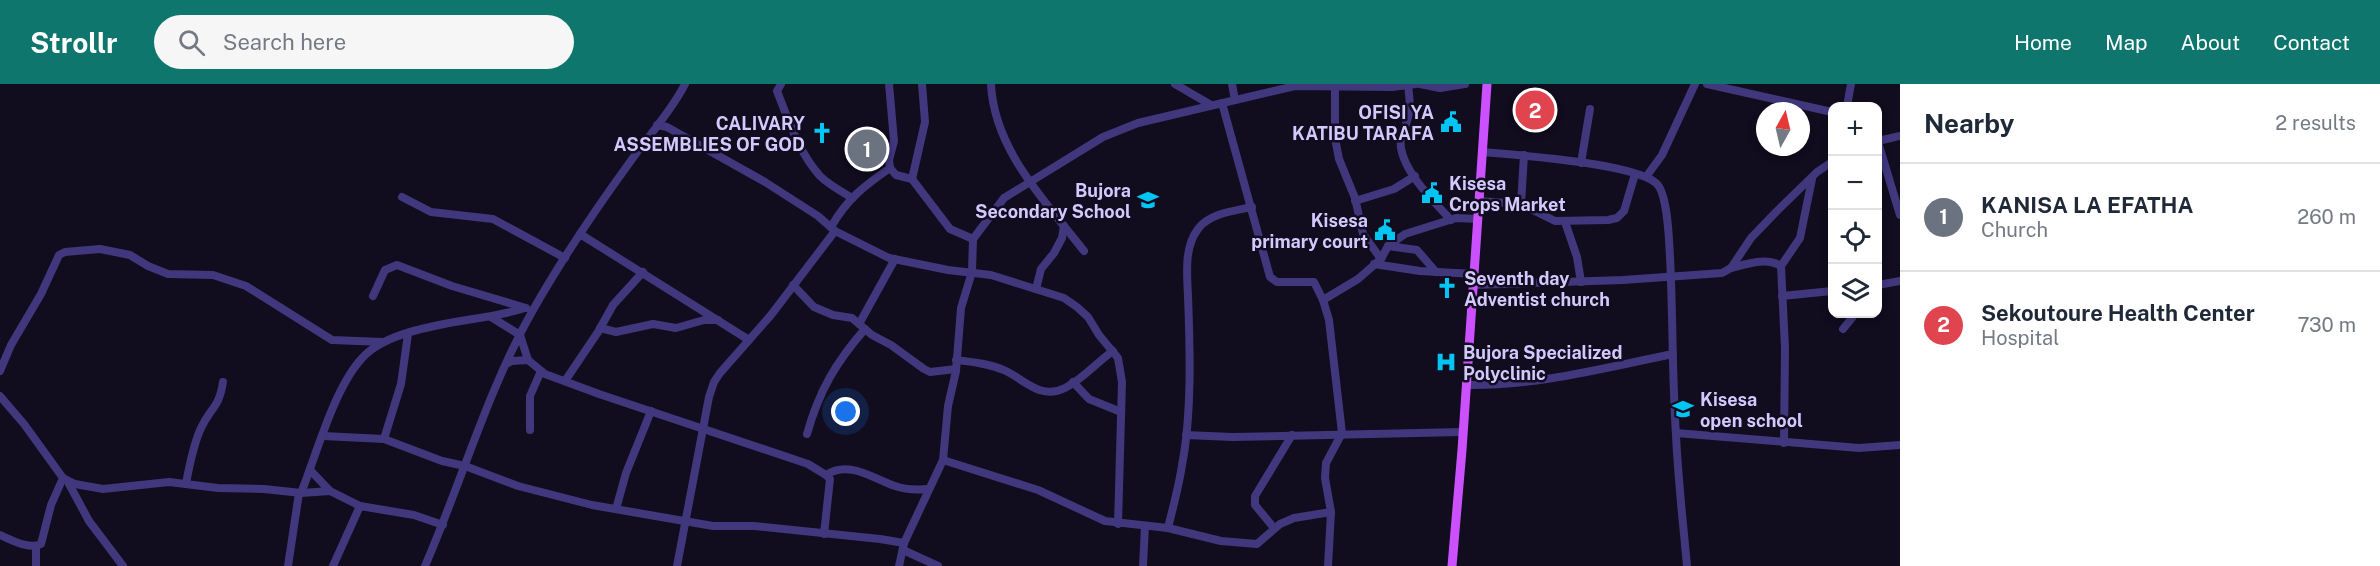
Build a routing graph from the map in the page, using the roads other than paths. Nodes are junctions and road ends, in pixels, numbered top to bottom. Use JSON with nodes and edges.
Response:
{"nodes":[{"id":1,"x":685,"y":84,"type":"edge"},
{"id":2,"x":781,"y":84,"type":"edge"},
{"id":3,"x":889,"y":84,"type":"edge"},
{"id":4,"x":922,"y":84,"type":"edge"},
{"id":5,"x":991,"y":84,"type":"edge"},
{"id":6,"x":1175,"y":84,"type":"edge"},
{"id":7,"x":1232,"y":84,"type":"edge"},
{"id":8,"x":1465,"y":84,"type":"edge"},
{"id":9,"x":1487,"y":84,"type":"edge"},
{"id":10,"x":1695,"y":84,"type":"edge"},
{"id":11,"x":1707,"y":84,"type":"edge"},
{"id":12,"x":1851,"y":84,"type":"edge"},
{"id":13,"x":1335,"y":85,"type":"edge"},
{"id":14,"x":1415,"y":85,"type":"edge"},
{"id":15,"x":1182,"y":87,"type":"edge"},
{"id":16,"x":1235,"y":100,"type":"junction"},
{"id":17,"x":1848,"y":102,"type":"edge"},
{"id":18,"x":1222,"y":103,"type":"junction"},
{"id":19,"x":1211,"y":105,"type":"junction"},
{"id":20,"x":1590,"y":109,"type":"dead end"},
{"id":21,"x":1828,"y":111,"type":"edge"},
{"id":22,"x":657,"y":125,"type":"junction"},
{"id":23,"x":1900,"y":136,"type":"edge"},
{"id":24,"x":1882,"y":143,"type":"edge"},
{"id":25,"x":1482,"y":152,"type":"junction"},
{"id":26,"x":1524,"y":155,"type":"junction"},
{"id":27,"x":1881,"y":156,"type":"edge"},
{"id":28,"x":1581,"y":163,"type":"junction"},
{"id":29,"x":1828,"y":165,"type":"edge"},
{"id":30,"x":890,"y":168,"type":"junction"},
{"id":31,"x":1635,"y":174,"type":"junction"},
{"id":32,"x":1415,"y":176,"type":"junction"},
{"id":33,"x":1646,"y":177,"type":"junction"},
{"id":34,"x":912,"y":179,"type":"junction"},
{"id":35,"x":1812,"y":179,"type":"junction"},
{"id":36,"x":1030,"y":183,"type":"junction"},
{"id":37,"x":402,"y":197,"type":"dead end"},
{"id":38,"x":852,"y":198,"type":"junction"},
{"id":39,"x":1355,"y":201,"type":"junction"},
{"id":40,"x":1479,"y":201,"type":"junction"},
{"id":41,"x":1521,"y":204,"type":"junction"},
{"id":42,"x":1252,"y":207,"type":"junction"},
{"id":43,"x":1900,"y":215,"type":"edge"},
{"id":44,"x":1478,"y":219,"type":"junction"},
{"id":45,"x":1451,"y":220,"type":"junction"},
{"id":46,"x":1565,"y":222,"type":"junction"},
{"id":47,"x":1064,"y":226,"type":"junction"},
{"id":48,"x":833,"y":229,"type":"junction"},
{"id":49,"x":580,"y":234,"type":"junction"},
{"id":50,"x":973,"y":239,"type":"junction"},
{"id":51,"x":1388,"y":246,"type":"junction"},
{"id":52,"x":1084,"y":251,"type":"dead end"},
{"id":53,"x":565,"y":258,"type":"junction"},
{"id":54,"x":895,"y":259,"type":"junction"},
{"id":55,"x":1377,"y":262,"type":"junction"},
{"id":56,"x":1780,"y":266,"type":"junction"},
{"id":57,"x":1731,"y":268,"type":"junction"},
{"id":58,"x":643,"y":272,"type":"junction"},
{"id":59,"x":972,"y":272,"type":"junction"},
{"id":60,"x":1436,"y":272,"type":"junction"},
{"id":61,"x":1474,"y":274,"type":"junction"},
{"id":62,"x":1671,"y":277,"type":"junction"},
{"id":63,"x":1900,"y":281,"type":"edge"},
{"id":64,"x":1581,"y":282,"type":"junction"},
{"id":65,"x":1882,"y":284,"type":"edge"},
{"id":66,"x":793,"y":285,"type":"junction"},
{"id":67,"x":1473,"y":285,"type":"junction"},
{"id":68,"x":1036,"y":289,"type":"junction"},
{"id":69,"x":1828,"y":291,"type":"edge"},
{"id":70,"x":373,"y":296,"type":"dead end"},
{"id":71,"x":1782,"y":296,"type":"junction"},
{"id":72,"x":1323,"y":300,"type":"junction"},
{"id":73,"x":529,"y":309,"type":"junction"},
{"id":74,"x":491,"y":317,"type":"junction"},
{"id":75,"x":1852,"y":318,"type":"edge"},
{"id":76,"x":718,"y":320,"type":"junction"},
{"id":77,"x":862,"y":326,"type":"junction"},
{"id":78,"x":600,"y":328,"type":"junction"},
{"id":79,"x":1843,"y":329,"type":"dead end"},
{"id":80,"x":408,"y":334,"type":"junction"},
{"id":81,"x":520,"y":335,"type":"junction"},
{"id":82,"x":749,"y":340,"type":"junction"},
{"id":83,"x":383,"y":342,"type":"junction"},
{"id":84,"x":1113,"y":351,"type":"junction"},
{"id":85,"x":1673,"y":354,"type":"junction"},
{"id":86,"x":528,"y":360,"type":"junction"},
{"id":87,"x":956,"y":360,"type":"junction"},
{"id":88,"x":506,"y":364,"type":"junction"},
{"id":89,"x":956,"y":369,"type":"junction"},
{"id":90,"x":0,"y":371,"type":"edge"},
{"id":91,"x":541,"y":371,"type":"junction"},
{"id":92,"x":565,"y":381,"type":"junction"},
{"id":93,"x":222,"y":382,"type":"dead end"},
{"id":94,"x":1074,"y":382,"type":"junction"},
{"id":95,"x":1466,"y":386,"type":"junction"},
{"id":96,"x":1,"y":400,"type":"edge"},
{"id":97,"x":651,"y":411,"type":"junction"},
{"id":98,"x":1120,"y":411,"type":"junction"},
{"id":99,"x":704,"y":429,"type":"junction"},
{"id":100,"x":530,"y":430,"type":"dead end"},
{"id":101,"x":1462,"y":432,"type":"junction"},
{"id":102,"x":1342,"y":433,"type":"junction"},
{"id":103,"x":1676,"y":433,"type":"junction"},
{"id":104,"x":807,"y":434,"type":"dead end"},
{"id":105,"x":1186,"y":435,"type":"junction"},
{"id":106,"x":1292,"y":435,"type":"junction"},
{"id":107,"x":322,"y":436,"type":"junction"},
{"id":108,"x":384,"y":439,"type":"junction"},
{"id":109,"x":1785,"y":443,"type":"junction"},
{"id":110,"x":1900,"y":445,"type":"edge"},
{"id":111,"x":943,"y":460,"type":"junction"},
{"id":112,"x":465,"y":466,"type":"junction"},
{"id":113,"x":310,"y":470,"type":"junction"},
{"id":114,"x":826,"y":475,"type":"junction"},
{"id":115,"x":66,"y":480,"type":"junction"},
{"id":116,"x":186,"y":483,"type":"junction"},
{"id":117,"x":928,"y":489,"type":"junction"},
{"id":118,"x":330,"y":491,"type":"junction"},
{"id":119,"x":300,"y":493,"type":"junction"},
{"id":120,"x":360,"y":506,"type":"junction"},
{"id":121,"x":616,"y":509,"type":"junction"},
{"id":122,"x":1331,"y":512,"type":"junction"},
{"id":123,"x":684,"y":521,"type":"junction"},
{"id":124,"x":1118,"y":524,"type":"junction"},
{"id":125,"x":443,"y":525,"type":"junction"},
{"id":126,"x":1145,"y":526,"type":"junction"},
{"id":127,"x":1168,"y":528,"type":"junction"},
{"id":128,"x":1274,"y":528,"type":"junction"},
{"id":129,"x":824,"y":534,"type":"junction"},
{"id":130,"x":0,"y":535,"type":"edge"},
{"id":131,"x":36,"y":546,"type":"junction"},
{"id":132,"x":903,"y":546,"type":"junction"},
{"id":133,"x":36,"y":566,"type":"edge"},
{"id":134,"x":123,"y":566,"type":"edge"},
{"id":135,"x":288,"y":566,"type":"edge"},
{"id":136,"x":333,"y":566,"type":"edge"},
{"id":137,"x":425,"y":566,"type":"edge"},
{"id":138,"x":677,"y":566,"type":"edge"},
{"id":139,"x":899,"y":566,"type":"edge"},
{"id":140,"x":938,"y":566,"type":"edge"},
{"id":141,"x":1143,"y":566,"type":"edge"},
{"id":142,"x":1328,"y":566,"type":"edge"},
{"id":143,"x":1452,"y":566,"type":"edge"},
{"id":144,"x":1688,"y":566,"type":"edge"}],
"edges":[{"from":1,"to":22,"type":"street"},
{"from":2,"to":38,"type":"street"},
{"from":3,"to":30,"type":"street"},
{"from":4,"to":34,"type":"street"},
{"from":5,"to":36,"type":"street"},
{"from":6,"to":15,"type":"street"},
{"from":7,"to":16,"type":"street"},
{"from":8,"to":14,"type":"street"},
{"from":9,"to":25,"type":"main road"},
{"from":10,"to":33,"type":"street"},
{"from":11,"to":21,"type":"street"},
{"from":12,"to":17,"type":"street"},
{"from":13,"to":14,"type":"street"},
{"from":13,"to":16,"type":"street"},
{"from":13,"to":39,"type":"street"},
{"from":14,"to":32,"type":"street"},
{"from":15,"to":19,"type":"street"},
{"from":16,"to":18,"type":"street"},
{"from":18,"to":19,"type":"street"},
{"from":18,"to":42,"type":"street"},
{"from":19,"to":36,"type":"street"},
{"from":20,"to":28,"type":"street"},
{"from":22,"to":48,"type":"street"},
{"from":22,"to":49,"type":"street"},
{"from":23,"to":24,"type":"street"},
{"from":25,"to":26,"type":"street"},
{"from":25,"to":40,"type":"main road"},
{"from":26,"to":28,"type":"street"},
{"from":26,"to":41,"type":"street"},
{"from":27,"to":43,"type":"street"},
{"from":28,"to":31,"type":"street"},
{"from":29,"to":35,"type":"street"},
{"from":30,"to":34,"type":"street"},
{"from":30,"to":38,"type":"street"},
{"from":31,"to":33,"type":"street"},
{"from":31,"to":46,"type":"street"},
{"from":32,"to":39,"type":"street"},
{"from":32,"to":45,"type":"street"},
{"from":33,"to":62,"type":"street"},
{"from":34,"to":50,"type":"street"},
{"from":35,"to":56,"type":"street"},
{"from":35,"to":57,"type":"street"},
{"from":36,"to":47,"type":"street"},
{"from":36,"to":50,"type":"street"},
{"from":37,"to":53,"type":"street"},
{"from":38,"to":48,"type":"street"},
{"from":39,"to":55,"type":"street"},
{"from":40,"to":41,"type":"street"},
{"from":40,"to":44,"type":"main road"},
{"from":41,"to":46,"type":"street"},
{"from":42,"to":72,"type":"street"},
{"from":42,"to":105,"type":"street"},
{"from":44,"to":45,"type":"street"},
{"from":44,"to":61,"type":"main road"},
{"from":45,"to":51,"type":"street"},
{"from":46,"to":64,"type":"street"},
{"from":47,"to":52,"type":"street"},
{"from":47,"to":68,"type":"street"},
{"from":48,"to":54,"type":"street"},
{"from":48,"to":66,"type":"street"},
{"from":49,"to":53,"type":"street"},
{"from":49,"to":58,"type":"street"},
{"from":50,"to":59,"type":"street"},
{"from":51,"to":55,"type":"street"},
{"from":51,"to":60,"type":"street"},
{"from":53,"to":73,"type":"street"},
{"from":54,"to":59,"type":"street"},
{"from":54,"to":77,"type":"street"},
{"from":55,"to":60,"type":"street"},
{"from":55,"to":72,"type":"street"},
{"from":56,"to":57,"type":"street"},
{"from":56,"to":71,"type":"street"},
{"from":57,"to":62,"type":"street"},
{"from":58,"to":76,"type":"street"},
{"from":58,"to":78,"type":"street"},
{"from":59,"to":68,"type":"street"},
{"from":59,"to":87,"type":"street"},
{"from":60,"to":61,"type":"street"},
{"from":61,"to":67,"type":"main road"},
{"from":62,"to":64,"type":"street"},
{"from":62,"to":85,"type":"street"},
{"from":63,"to":65,"type":"street"},
{"from":64,"to":67,"type":"street"},
{"from":66,"to":77,"type":"street"},
{"from":66,"to":82,"type":"street"},
{"from":67,"to":95,"type":"main road"},
{"from":68,"to":84,"type":"street"},
{"from":69,"to":71,"type":"street"},
{"from":70,"to":73,"type":"street"},
{"from":71,"to":109,"type":"street"},
{"from":72,"to":102,"type":"street"},
{"from":73,"to":74,"type":"street"},
{"from":73,"to":81,"type":"street"},
{"from":74,"to":80,"type":"street"},
{"from":74,"to":81,"type":"street"},
{"from":75,"to":79,"type":"street"},
{"from":76,"to":78,"type":"street"},
{"from":76,"to":82,"type":"street"},
{"from":77,"to":89,"type":"street"},
{"from":77,"to":104,"type":"street"},
{"from":78,"to":92,"type":"street"},
{"from":80,"to":83,"type":"street"},
{"from":80,"to":108,"type":"street"},
{"from":81,"to":86,"type":"street"},
{"from":81,"to":88,"type":"street"},
{"from":82,"to":99,"type":"street"},
{"from":83,"to":90,"type":"street"},
{"from":83,"to":107,"type":"street"},
{"from":84,"to":94,"type":"street"},
{"from":84,"to":98,"type":"street"},
{"from":85,"to":95,"type":"street"},
{"from":85,"to":103,"type":"street"},
{"from":86,"to":88,"type":"street"},
{"from":86,"to":91,"type":"street"},
{"from":87,"to":89,"type":"street"},
{"from":87,"to":94,"type":"street"},
{"from":88,"to":112,"type":"street"},
{"from":89,"to":111,"type":"street"},
{"from":91,"to":92,"type":"street"},
{"from":91,"to":100,"type":"street"},
{"from":92,"to":97,"type":"street"},
{"from":93,"to":116,"type":"street"},
{"from":94,"to":98,"type":"street"},
{"from":95,"to":101,"type":"main road"},
{"from":96,"to":115,"type":"street"},
{"from":97,"to":99,"type":"street"},
{"from":97,"to":121,"type":"street"},
{"from":98,"to":124,"type":"street"},
{"from":99,"to":114,"type":"street"},
{"from":99,"to":123,"type":"street"},
{"from":101,"to":102,"type":"street"},
{"from":101,"to":143,"type":"main road"},
{"from":102,"to":106,"type":"street"},
{"from":102,"to":122,"type":"street"},
{"from":103,"to":109,"type":"street"},
{"from":103,"to":144,"type":"street"},
{"from":105,"to":106,"type":"street"},
{"from":105,"to":127,"type":"street"},
{"from":106,"to":128,"type":"street"},
{"from":107,"to":108,"type":"street"},
{"from":107,"to":113,"type":"street"},
{"from":108,"to":112,"type":"street"},
{"from":109,"to":110,"type":"street"},
{"from":111,"to":117,"type":"street"},
{"from":111,"to":124,"type":"street"},
{"from":112,"to":121,"type":"street"},
{"from":112,"to":125,"type":"street"},
{"from":113,"to":118,"type":"street"},
{"from":113,"to":119,"type":"street"},
{"from":114,"to":117,"type":"street"},
{"from":114,"to":129,"type":"street"},
{"from":115,"to":116,"type":"street"},
{"from":115,"to":131,"type":"street"},
{"from":115,"to":134,"type":"street"},
{"from":116,"to":119,"type":"street"},
{"from":117,"to":132,"type":"street"},
{"from":118,"to":119,"type":"street"},
{"from":118,"to":120,"type":"street"},
{"from":119,"to":135,"type":"street"},
{"from":120,"to":125,"type":"street"},
{"from":120,"to":136,"type":"street"},
{"from":121,"to":123,"type":"street"},
{"from":122,"to":128,"type":"street"},
{"from":122,"to":142,"type":"street"},
{"from":123,"to":129,"type":"street"},
{"from":123,"to":138,"type":"street"},
{"from":124,"to":126,"type":"street"},
{"from":125,"to":137,"type":"street"},
{"from":126,"to":127,"type":"street"},
{"from":126,"to":141,"type":"street"},
{"from":127,"to":128,"type":"street"},
{"from":129,"to":132,"type":"street"},
{"from":130,"to":131,"type":"street"},
{"from":131,"to":133,"type":"street"},
{"from":132,"to":139,"type":"street"},
{"from":132,"to":140,"type":"street"}]}
